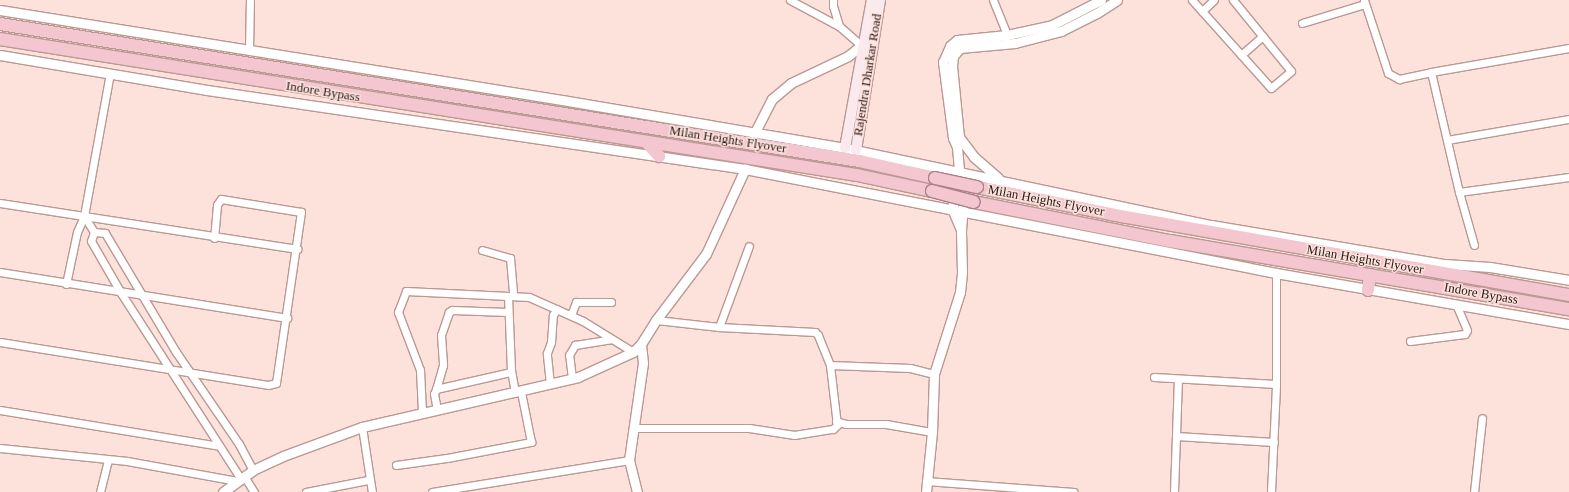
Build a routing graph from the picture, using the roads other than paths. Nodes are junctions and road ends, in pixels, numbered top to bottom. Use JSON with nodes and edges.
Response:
{"nodes":[{"id":1,"x":250,"y":0,"type":"edge"},
{"id":2,"x":790,"y":0,"type":"edge"},
{"id":3,"x":834,"y":0,"type":"edge"},
{"id":4,"x":872,"y":0,"type":"edge"},
{"id":5,"x":880,"y":0,"type":"edge"},
{"id":6,"x":993,"y":0,"type":"edge"},
{"id":7,"x":1101,"y":0,"type":"edge"},
{"id":8,"x":1117,"y":0,"type":"edge"},
{"id":9,"x":1192,"y":0,"type":"edge"},
{"id":10,"x":1214,"y":0,"type":"edge"},
{"id":11,"x":1233,"y":0,"type":"edge"},
{"id":12,"x":1364,"y":2,"type":"edge"},
{"id":13,"x":0,"y":10,"type":"edge"},
{"id":14,"x":1202,"y":11,"type":"junction"},
{"id":15,"x":1302,"y":23,"type":"dead end"},
{"id":16,"x":0,"y":24,"type":"edge"},
{"id":17,"x":839,"y":26,"type":"junction"},
{"id":18,"x":1007,"y":35,"type":"junction"},
{"id":19,"x":1263,"y":36,"type":"junction"},
{"id":20,"x":0,"y":39,"type":"edge"},
{"id":21,"x":866,"y":41,"type":"junction"},
{"id":22,"x":1569,"y":48,"type":"edge"},
{"id":23,"x":249,"y":50,"type":"junction"},
{"id":24,"x":1569,"y":51,"type":"edge"},
{"id":25,"x":0,"y":55,"type":"edge"},
{"id":26,"x":1241,"y":55,"type":"junction"},
{"id":27,"x":1431,"y":72,"type":"junction"},
{"id":28,"x":110,"y":73,"type":"junction"},
{"id":29,"x":1569,"y":119,"type":"edge"},
{"id":30,"x":618,"y":122,"type":"joint"},
{"id":31,"x":656,"y":122,"type":"junction"},
{"id":32,"x":754,"y":134,"type":"junction"},
{"id":33,"x":959,"y":137,"type":"junction"},
{"id":34,"x":1447,"y":140,"type":"junction"},
{"id":35,"x":647,"y":142,"type":"junction"},
{"id":36,"x":957,"y":147,"type":"junction"},
{"id":37,"x":851,"y":149,"type":"junction"},
{"id":38,"x":659,"y":156,"type":"junction"},
{"id":39,"x":745,"y":169,"type":"junction"},
{"id":40,"x":959,"y":170,"type":"junction"},
{"id":41,"x":1569,"y":177,"type":"edge"},
{"id":42,"x":1001,"y":180,"type":"junction"},
{"id":43,"x":1459,"y":192,"type":"junction"},
{"id":44,"x":0,"y":203,"type":"edge"},
{"id":45,"x":952,"y":211,"type":"junction"},
{"id":46,"x":964,"y":214,"type":"junction"},
{"id":47,"x":84,"y":216,"type":"junction"},
{"id":48,"x":961,"y":230,"type":"junction"},
{"id":49,"x":94,"y":232,"type":"junction"},
{"id":50,"x":214,"y":238,"type":"junction"},
{"id":51,"x":1474,"y":245,"type":"dead end"},
{"id":52,"x":749,"y":246,"type":"dead end"},
{"id":53,"x":297,"y":250,"type":"junction"},
{"id":54,"x":482,"y":250,"type":"dead end"},
{"id":55,"x":1431,"y":267,"type":"junction"},
{"id":56,"x":0,"y":272,"type":"edge"},
{"id":57,"x":1276,"y":273,"type":"junction"},
{"id":58,"x":1370,"y":275,"type":"junction"},
{"id":59,"x":1475,"y":280,"type":"joint"},
{"id":60,"x":1569,"y":280,"type":"edge"},
{"id":61,"x":66,"y":284,"type":"junction"},
{"id":62,"x":1368,"y":290,"type":"junction"},
{"id":63,"x":121,"y":293,"type":"junction"},
{"id":64,"x":1569,"y":295,"type":"edge"},
{"id":65,"x":143,"y":296,"type":"junction"},
{"id":66,"x":511,"y":296,"type":"junction"},
{"id":67,"x":611,"y":302,"type":"dead end"},
{"id":68,"x":1457,"y":306,"type":"junction"},
{"id":69,"x":556,"y":308,"type":"junction"},
{"id":70,"x":1569,"y":309,"type":"edge"},
{"id":71,"x":508,"y":312,"type":"junction"},
{"id":72,"x":571,"y":315,"type":"junction"},
{"id":73,"x":287,"y":318,"type":"junction"},
{"id":74,"x":656,"y":320,"type":"junction"},
{"id":75,"x":1569,"y":324,"type":"edge"},
{"id":76,"x":719,"y":327,"type":"junction"},
{"id":77,"x":611,"y":339,"type":"junction"},
{"id":78,"x":1410,"y":341,"type":"dead end"},
{"id":79,"x":0,"y":342,"type":"edge"},
{"id":80,"x":641,"y":344,"type":"junction"},
{"id":81,"x":633,"y":352,"type":"junction"},
{"id":82,"x":830,"y":365,"type":"junction"},
{"id":83,"x":171,"y":369,"type":"junction"},
{"id":84,"x":188,"y":372,"type":"junction"},
{"id":85,"x":511,"y":372,"type":"junction"},
{"id":86,"x":934,"y":374,"type":"junction"},
{"id":87,"x":572,"y":378,"type":"junction"},
{"id":88,"x":1154,"y":378,"type":"dead end"},
{"id":89,"x":1178,"y":379,"type":"junction"},
{"id":90,"x":550,"y":384,"type":"junction"},
{"id":91,"x":1276,"y":384,"type":"junction"},
{"id":92,"x":436,"y":389,"type":"junction"},
{"id":93,"x":518,"y":392,"type":"junction"},
{"id":94,"x":437,"y":409,"type":"junction"},
{"id":95,"x":0,"y":410,"type":"edge"},
{"id":96,"x":422,"y":412,"type":"junction"},
{"id":97,"x":1482,"y":418,"type":"dead end"},
{"id":98,"x":836,"y":421,"type":"junction"},
{"id":99,"x":362,"y":427,"type":"junction"},
{"id":100,"x":634,"y":428,"type":"junction"},
{"id":101,"x":932,"y":432,"type":"junction"},
{"id":102,"x":1176,"y":436,"type":"junction"},
{"id":103,"x":1274,"y":442,"type":"junction"},
{"id":104,"x":219,"y":446,"type":"junction"},
{"id":105,"x":0,"y":448,"type":"edge"},
{"id":106,"x":108,"y":460,"type":"junction"},
{"id":107,"x":629,"y":460,"type":"junction"},
{"id":108,"x":396,"y":465,"type":"dead end"},
{"id":109,"x":253,"y":470,"type":"junction"},
{"id":110,"x":240,"y":478,"type":"junction"},
{"id":111,"x":368,"y":480,"type":"junction"},
{"id":112,"x":926,"y":481,"type":"junction"},
{"id":113,"x":100,"y":492,"type":"edge"},
{"id":114,"x":223,"y":492,"type":"edge"},
{"id":115,"x":254,"y":492,"type":"edge"},
{"id":116,"x":306,"y":492,"type":"edge"},
{"id":117,"x":372,"y":492,"type":"edge"},
{"id":118,"x":432,"y":492,"type":"edge"},
{"id":119,"x":637,"y":492,"type":"edge"},
{"id":120,"x":926,"y":492,"type":"edge"},
{"id":121,"x":1074,"y":492,"type":"edge"},
{"id":122,"x":1174,"y":492,"type":"edge"},
{"id":123,"x":1271,"y":492,"type":"edge"},
{"id":124,"x":1474,"y":492,"type":"edge"}],
"edges":[{"from":1,"to":23,"type":"street"},
{"from":2,"to":17,"type":"street"},
{"from":3,"to":17,"type":"street"},
{"from":4,"to":21,"type":"main road","name":"Rajendra Dharkar Road"},
{"from":5,"to":21,"type":"main road","name":"Rajendra Dharkar Road"},
{"from":6,"to":18,"type":"street"},
{"from":7,"to":18,"type":"street"},
{"from":8,"to":33,"type":"street"},
{"from":9,"to":14,"type":"street"},
{"from":10,"to":14,"type":"street"},
{"from":11,"to":19,"type":"street"},
{"from":12,"to":15,"type":"street"},
{"from":12,"to":27,"type":"street"},
{"from":13,"to":23,"type":"street"},
{"from":14,"to":26,"type":"street"},
{"from":16,"to":30,"type":"highway","name":"Indore Bypass"},
{"from":17,"to":21,"type":"street"},
{"from":18,"to":36,"type":"street"},
{"from":19,"to":26,"type":"street"},
{"from":19,"to":26,"type":"street"},
{"from":20,"to":35,"type":"highway","name":"Indore Bypass"},
{"from":21,"to":32,"type":"street"},
{"from":21,"to":37,"type":"main road","name":"Rajendra Dharkar Road"},
{"from":22,"to":24,"type":"street"},
{"from":22,"to":27,"type":"street"},
{"from":23,"to":31,"type":"street"},
{"from":25,"to":28,"type":"street"},
{"from":27,"to":34,"type":"street"},
{"from":28,"to":38,"type":"street"},
{"from":28,"to":47,"type":"street"},
{"from":29,"to":34,"type":"street"},
{"from":30,"to":31,"type":"highway","name":"Milan Heights Flyover"},
{"from":31,"to":32,"type":"street"},
{"from":31,"to":55,"type":"highway","name":"Milan Heights Flyover","bridge":true},
{"from":32,"to":37,"type":"street"},
{"from":33,"to":36,"type":"street"},
{"from":33,"to":42,"type":"street"},
{"from":34,"to":43,"type":"street"},
{"from":35,"to":38,"type":"highway"},
{"from":35,"to":58,"type":"highway","name":"Milan Heights Flyover","bridge":true},
{"from":36,"to":40,"type":"street"},
{"from":37,"to":40,"type":"street"},
{"from":38,"to":39,"type":"street"},
{"from":39,"to":45,"type":"street"},
{"from":39,"to":74,"type":"street"},
{"from":40,"to":42,"type":"street"},
{"from":40,"to":45,"type":"street"},
{"from":40,"to":46,"type":"street"},
{"from":41,"to":43,"type":"street"},
{"from":42,"to":55,"type":"street"},
{"from":43,"to":51,"type":"street"},
{"from":44,"to":47,"type":"street"},
{"from":45,"to":46,"type":"street"},
{"from":45,"to":48,"type":"street"},
{"from":46,"to":48,"type":"street"},
{"from":46,"to":57,"type":"street"},
{"from":47,"to":49,"type":"street"},
{"from":47,"to":50,"type":"street"},
{"from":47,"to":61,"type":"street"},
{"from":48,"to":86,"type":"street"},
{"from":49,"to":63,"type":"street"},
{"from":49,"to":65,"type":"street"},
{"from":50,"to":53,"type":"street"},
{"from":50,"to":53,"type":"street"},
{"from":52,"to":76,"type":"street"},
{"from":53,"to":73,"type":"street"},
{"from":54,"to":66,"type":"street"},
{"from":55,"to":59,"type":"highway","name":"Milan Heights Flyover"},
{"from":55,"to":60,"type":"street"},
{"from":56,"to":61,"type":"street"},
{"from":57,"to":62,"type":"street"},
{"from":57,"to":91,"type":"street"},
{"from":58,"to":62,"type":"highway"},
{"from":58,"to":70,"type":"highway","name":"Indore Bypass"},
{"from":59,"to":64,"type":"highway","name":"Indore Bypass"},
{"from":61,"to":63,"type":"street"},
{"from":62,"to":68,"type":"street"},
{"from":63,"to":65,"type":"street"},
{"from":63,"to":83,"type":"street"},
{"from":65,"to":73,"type":"street"},
{"from":65,"to":84,"type":"street"},
{"from":66,"to":69,"type":"street"},
{"from":66,"to":71,"type":"street"},
{"from":66,"to":96,"type":"street"},
{"from":67,"to":72,"type":"street"},
{"from":68,"to":75,"type":"street"},
{"from":68,"to":78,"type":"street"},
{"from":69,"to":72,"type":"street"},
{"from":69,"to":90,"type":"street"},
{"from":71,"to":85,"type":"street"},
{"from":71,"to":92,"type":"street"},
{"from":72,"to":77,"type":"street"},
{"from":73,"to":84,"type":"street"},
{"from":74,"to":76,"type":"street"},
{"from":74,"to":80,"type":"street"},
{"from":76,"to":82,"type":"street"},
{"from":77,"to":81,"type":"street"},
{"from":77,"to":87,"type":"street"},
{"from":79,"to":83,"type":"street"},
{"from":80,"to":81,"type":"street"},
{"from":80,"to":100,"type":"street"},
{"from":81,"to":87,"type":"street"},
{"from":82,"to":86,"type":"street"},
{"from":82,"to":98,"type":"street"},
{"from":83,"to":84,"type":"street"},
{"from":83,"to":104,"type":"street"},
{"from":84,"to":109,"type":"street"},
{"from":85,"to":92,"type":"street"},
{"from":85,"to":93,"type":"street"},
{"from":86,"to":101,"type":"street"},
{"from":87,"to":90,"type":"street"},
{"from":88,"to":89,"type":"street"},
{"from":89,"to":91,"type":"street"},
{"from":89,"to":102,"type":"street"},
{"from":90,"to":93,"type":"street"},
{"from":91,"to":103,"type":"street"},
{"from":92,"to":94,"type":"street"},
{"from":93,"to":94,"type":"street"},
{"from":93,"to":108,"type":"street"},
{"from":94,"to":96,"type":"street"},
{"from":95,"to":104,"type":"street"},
{"from":96,"to":99,"type":"street"},
{"from":97,"to":124,"type":"street"},
{"from":98,"to":100,"type":"street"},
{"from":98,"to":101,"type":"street"},
{"from":99,"to":109,"type":"street"},
{"from":99,"to":111,"type":"street"},
{"from":100,"to":107,"type":"street"},
{"from":101,"to":112,"type":"street"},
{"from":102,"to":103,"type":"street"},
{"from":102,"to":122,"type":"street"},
{"from":103,"to":123,"type":"street"},
{"from":104,"to":110,"type":"street"},
{"from":105,"to":106,"type":"street"},
{"from":106,"to":110,"type":"street"},
{"from":106,"to":113,"type":"street"},
{"from":107,"to":118,"type":"street"},
{"from":107,"to":119,"type":"street"},
{"from":109,"to":110,"type":"street"},
{"from":110,"to":114,"type":"street"},
{"from":110,"to":115,"type":"street"},
{"from":111,"to":116,"type":"street"},
{"from":111,"to":117,"type":"street"},
{"from":112,"to":120,"type":"street"},
{"from":112,"to":121,"type":"street"}]}
